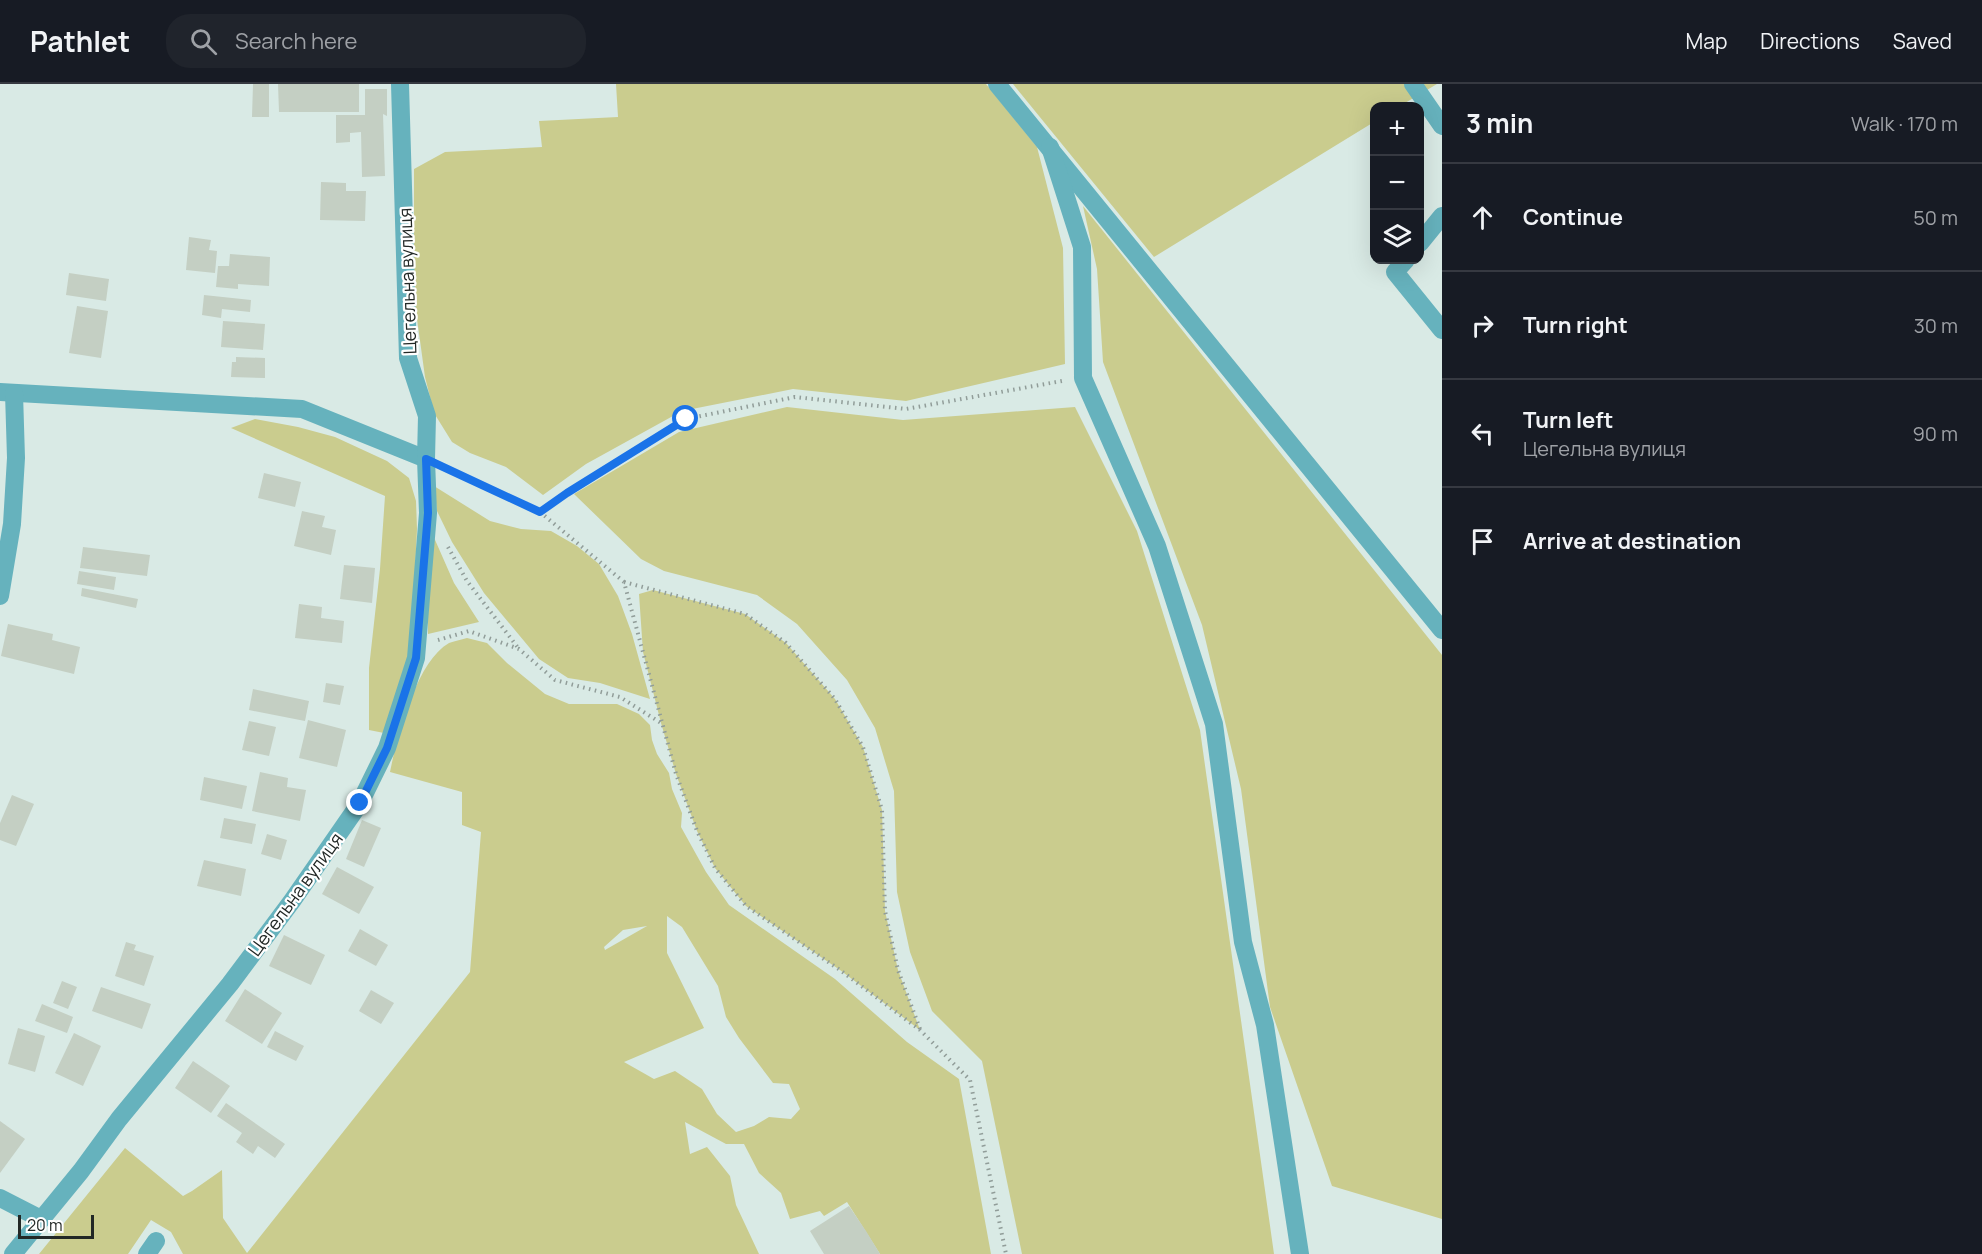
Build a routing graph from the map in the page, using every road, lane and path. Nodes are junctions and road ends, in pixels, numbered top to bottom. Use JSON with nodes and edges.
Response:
{"nodes":[{"id":1,"x":400,"y":84,"type":"edge"},
{"id":2,"x":997,"y":84,"type":"edge"},
{"id":3,"x":1413,"y":84,"type":"edge"},
{"id":4,"x":1442,"y":126,"type":"edge"},
{"id":5,"x":1050,"y":147,"type":"junction"},
{"id":6,"x":1442,"y":216,"type":"edge"},
{"id":7,"x":1424,"y":237,"type":"edge"},
{"id":8,"x":1402,"y":264,"type":"edge"},
{"id":9,"x":1442,"y":330,"type":"edge"},
{"id":10,"x":1083,"y":378,"type":"junction"},
{"id":11,"x":7,"y":392,"type":"edge"},
{"id":12,"x":426,"y":459,"type":"junction"},
{"id":13,"x":540,"y":512,"type":"junction"},
{"id":14,"x":428,"y":513,"type":"junction"},
{"id":15,"x":624,"y":582,"type":"junction"},
{"id":16,"x":0,"y":596,"type":"edge"},
{"id":17,"x":1442,"y":630,"type":"edge"},
{"id":18,"x":519,"y":649,"type":"junction"},
{"id":19,"x":416,"y":658,"type":"junction"},
{"id":20,"x":661,"y":723,"type":"junction"},
{"id":21,"x":920,"y":1030,"type":"junction"},
{"id":22,"x":0,"y":1198,"type":"edge"},
{"id":23,"x":41,"y":1219,"type":"junction"},
{"id":24,"x":14,"y":1254,"type":"edge"},
{"id":25,"x":1006,"y":1254,"type":"edge"},
{"id":26,"x":1300,"y":1254,"type":"edge"}],
"edges":[{"from":1,"to":12,"type":"street","name":"Цегельна вулиця"},
{"from":2,"to":5,"type":"street"},
{"from":3,"to":4,"type":"street"},
{"from":5,"to":10,"type":"street"},
{"from":5,"to":17,"type":"street"},
{"from":6,"to":7,"type":"street"},
{"from":8,"to":9,"type":"street"},
{"from":10,"to":13,"type":"path"},
{"from":10,"to":26,"type":"street"},
{"from":11,"to":12,"type":"street"},
{"from":11,"to":16,"type":"street"},
{"from":12,"to":13,"type":"path"},
{"from":12,"to":14,"type":"street","name":"Цегельна вулиця"},
{"from":13,"to":15,"type":"path"},
{"from":14,"to":18,"type":"path"},
{"from":14,"to":19,"type":"street","name":"Цегельна вулиця"},
{"from":15,"to":20,"type":"path"},
{"from":15,"to":21,"type":"path"},
{"from":18,"to":19,"type":"path"},
{"from":18,"to":20,"type":"path"},
{"from":19,"to":23,"type":"street","name":"Цегельна вулиця"},
{"from":20,"to":21,"type":"path"},
{"from":21,"to":25,"type":"path"},
{"from":22,"to":23,"type":"street"},
{"from":23,"to":24,"type":"street","name":"Цегельна вулиця"}]}
